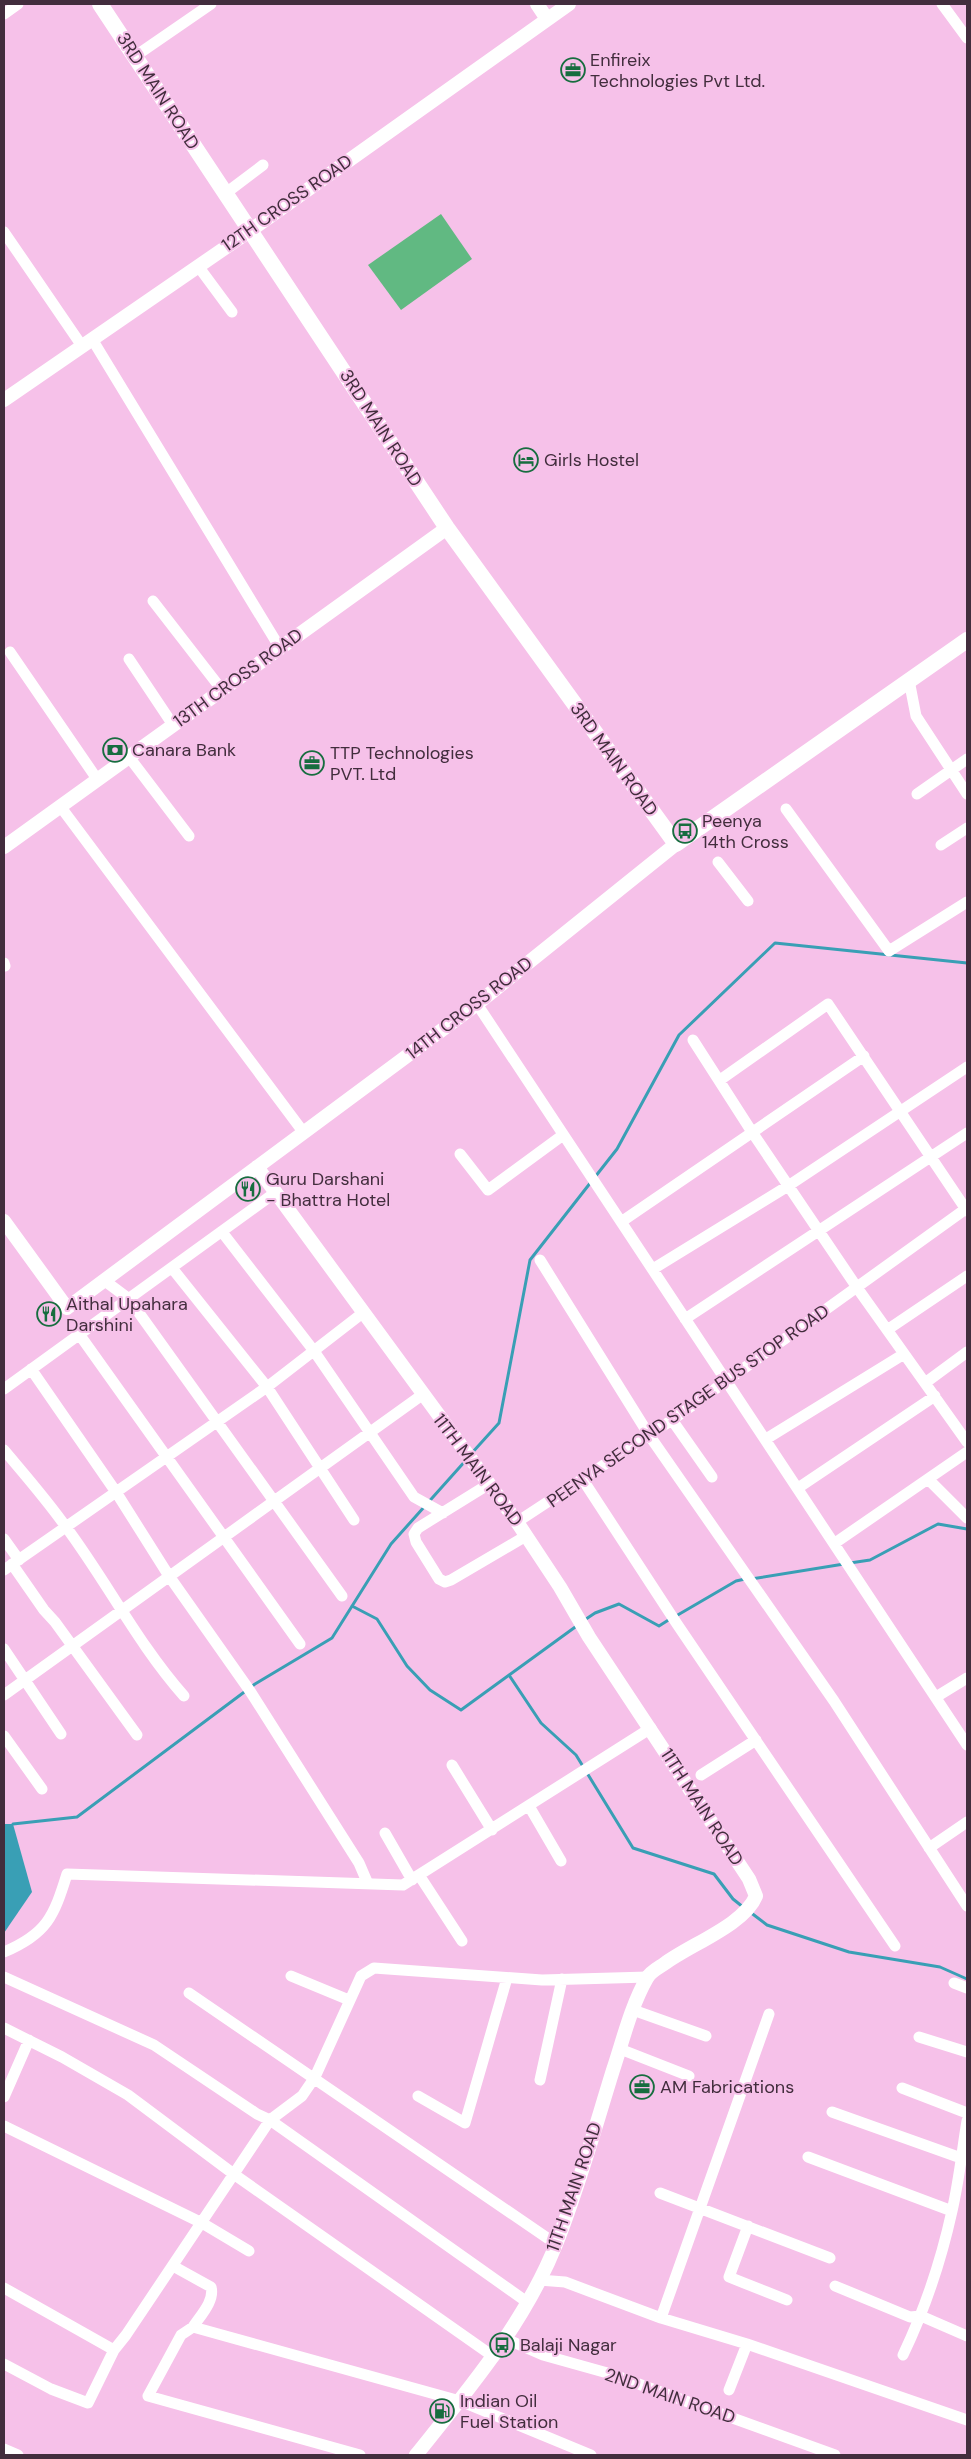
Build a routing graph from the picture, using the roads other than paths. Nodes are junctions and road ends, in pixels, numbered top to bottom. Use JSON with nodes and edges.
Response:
{"nodes":[{"id":1,"x":18,"y":4,"type":"edge"},
{"id":2,"x":100,"y":4,"type":"edge"},
{"id":3,"x":210,"y":4,"type":"edge"},
{"id":4,"x":537,"y":4,"type":"edge"},
{"id":5,"x":569,"y":4,"type":"edge"},
{"id":6,"x":942,"y":4,"type":"edge"},
{"id":7,"x":4,"y":14,"type":"edge"},
{"id":8,"x":547,"y":19,"type":"junction"},
{"id":9,"x":967,"y":38,"type":"edge"},
{"id":10,"x":134,"y":57,"type":"junction"},
{"id":11,"x":263,"y":165,"type":"dead end"},
{"id":12,"x":226,"y":193,"type":"junction"},
{"id":13,"x":251,"y":230,"type":"junction"},
{"id":14,"x":4,"y":232,"type":"edge"},
{"id":15,"x":198,"y":266,"type":"junction"},
{"id":16,"x":232,"y":312,"type":"dead end"},
{"id":17,"x":87,"y":343,"type":"junction"},
{"id":18,"x":4,"y":400,"type":"edge"},
{"id":19,"x":447,"y":528,"type":"junction"},
{"id":20,"x":153,"y":602,"type":"dead end"},
{"id":21,"x":967,"y":640,"type":"edge"},
{"id":22,"x":280,"y":648,"type":"junction"},
{"id":23,"x":10,"y":652,"type":"dead end"},
{"id":24,"x":130,"y":659,"type":"dead end"},
{"id":25,"x":909,"y":680,"type":"junction"},
{"id":26,"x":222,"y":690,"type":"junction"},
{"id":27,"x":174,"y":725,"type":"junction"},
{"id":28,"x":128,"y":757,"type":"junction"},
{"id":29,"x":967,"y":759,"type":"edge"},
{"id":30,"x":952,"y":770,"type":"junction"},
{"id":31,"x":97,"y":780,"type":"junction"},
{"id":32,"x":917,"y":794,"type":"dead end"},
{"id":33,"x":967,"y":794,"type":"edge"},
{"id":34,"x":60,"y":806,"type":"junction"},
{"id":35,"x":786,"y":809,"type":"dead end"},
{"id":36,"x":967,"y":828,"type":"edge"},
{"id":37,"x":189,"y":836,"type":"dead end"},
{"id":38,"x":676,"y":844,"type":"junction"},
{"id":39,"x":941,"y":845,"type":"dead end"},
{"id":40,"x":4,"y":847,"type":"edge"},
{"id":41,"x":718,"y":862,"type":"dead end"},
{"id":42,"x":748,"y":901,"type":"dead end"},
{"id":43,"x":967,"y":902,"type":"edge"},
{"id":44,"x":477,"y":1004,"type":"junction"},
{"id":45,"x":693,"y":1040,"type":"dead end"},
{"id":46,"x":864,"y":1056,"type":"junction"},
{"id":47,"x":967,"y":1067,"type":"edge"},
{"id":48,"x":720,"y":1080,"type":"junction"},
{"id":49,"x":900,"y":1111,"type":"junction"},
{"id":50,"x":752,"y":1132,"type":"junction"},
{"id":51,"x":304,"y":1133,"type":"junction"},
{"id":52,"x":967,"y":1134,"type":"edge"},
{"id":53,"x":563,"y":1135,"type":"junction"},
{"id":54,"x":460,"y":1154,"type":"dead end"},
{"id":55,"x":931,"y":1157,"type":"junction"},
{"id":56,"x":257,"y":1167,"type":"junction"},
{"id":57,"x":788,"y":1186,"type":"junction"},
{"id":58,"x":276,"y":1192,"type":"junction"},
{"id":59,"x":967,"y":1210,"type":"edge"},
{"id":60,"x":4,"y":1221,"type":"edge"},
{"id":61,"x":621,"y":1222,"type":"junction"},
{"id":62,"x":818,"y":1231,"type":"junction"},
{"id":63,"x":222,"y":1232,"type":"junction"},
{"id":64,"x":540,"y":1260,"type":"dead end"},
{"id":65,"x":172,"y":1268,"type":"junction"},
{"id":66,"x":652,"y":1269,"type":"junction"},
{"id":67,"x":967,"y":1276,"type":"edge"},
{"id":68,"x":105,"y":1281,"type":"junction"},
{"id":69,"x":858,"y":1289,"type":"junction"},
{"id":70,"x":128,"y":1299,"type":"junction"},
{"id":71,"x":364,"y":1312,"type":"junction"},
{"id":72,"x":685,"y":1318,"type":"junction"},
{"id":73,"x":887,"y":1330,"type":"junction"},
{"id":74,"x":79,"y":1334,"type":"junction"},
{"id":75,"x":314,"y":1352,"type":"junction"},
{"id":76,"x":967,"y":1352,"type":"edge"},
{"id":77,"x":904,"y":1354,"type":"junction"},
{"id":78,"x":31,"y":1369,"type":"junction"},
{"id":79,"x":727,"y":1381,"type":"junction"},
{"id":80,"x":925,"y":1383,"type":"junction"},
{"id":81,"x":267,"y":1387,"type":"junction"},
{"id":82,"x":4,"y":1389,"type":"edge"},
{"id":83,"x":422,"y":1395,"type":"junction"},
{"id":84,"x":935,"y":1396,"type":"junction"},
{"id":85,"x":672,"y":1420,"type":"junction"},
{"id":86,"x":216,"y":1423,"type":"junction"},
{"id":87,"x":370,"y":1431,"type":"junction"},
{"id":88,"x":649,"y":1435,"type":"junction"},
{"id":89,"x":766,"y":1439,"type":"junction"},
{"id":90,"x":967,"y":1442,"type":"edge"},
{"id":91,"x":4,"y":1450,"type":"edge"},
{"id":92,"x":967,"y":1452,"type":"edge"},
{"id":93,"x":167,"y":1457,"type":"junction"},
{"id":94,"x":320,"y":1467,"type":"junction"},
{"id":95,"x":712,"y":1477,"type":"dead end"},
{"id":96,"x":928,"y":1478,"type":"junction"},
{"id":97,"x":583,"y":1480,"type":"junction"},
{"id":98,"x":489,"y":1484,"type":"junction"},
{"id":99,"x":798,"y":1488,"type":"junction"},
{"id":100,"x":116,"y":1492,"type":"junction"},
{"id":101,"x":273,"y":1500,"type":"junction"},
{"id":102,"x":443,"y":1513,"type":"junction"},
{"id":103,"x":967,"y":1518,"type":"edge"},
{"id":104,"x":354,"y":1520,"type":"dead end"},
{"id":105,"x":517,"y":1522,"type":"junction"},
{"id":106,"x":66,"y":1527,"type":"junction"},
{"id":107,"x":224,"y":1536,"type":"junction"},
{"id":108,"x":526,"y":1536,"type":"junction"},
{"id":109,"x":4,"y":1540,"type":"edge"},
{"id":110,"x":835,"y":1542,"type":"junction"},
{"id":111,"x":12,"y":1565,"type":"edge"},
{"id":112,"x":169,"y":1576,"type":"junction"},
{"id":113,"x":342,"y":1596,"type":"dead end"},
{"id":114,"x":121,"y":1611,"type":"junction"},
{"id":115,"x":300,"y":1644,"type":"dead end"},
{"id":116,"x":72,"y":1647,"type":"junction"},
{"id":117,"x":4,"y":1649,"type":"edge"},
{"id":118,"x":967,"y":1678,"type":"edge"},
{"id":119,"x":25,"y":1680,"type":"junction"},
{"id":120,"x":4,"y":1696,"type":"edge"},
{"id":121,"x":184,"y":1696,"type":"dead end"},
{"id":122,"x":936,"y":1697,"type":"junction"},
{"id":123,"x":651,"y":1728,"type":"junction"},
{"id":124,"x":61,"y":1734,"type":"dead end"},
{"id":125,"x":4,"y":1736,"type":"edge"},
{"id":126,"x":137,"y":1736,"type":"dead end"},
{"id":127,"x":756,"y":1740,"type":"junction"},
{"id":128,"x":967,"y":1745,"type":"edge"},
{"id":129,"x":452,"y":1765,"type":"dead end"},
{"id":130,"x":701,"y":1775,"type":"dead end"},
{"id":131,"x":42,"y":1789,"type":"dead end"},
{"id":132,"x":529,"y":1806,"type":"junction"},
{"id":133,"x":967,"y":1822,"type":"edge"},
{"id":134,"x":492,"y":1830,"type":"junction"},
{"id":135,"x":385,"y":1833,"type":"dead end"},
{"id":136,"x":929,"y":1848,"type":"junction"},
{"id":137,"x":561,"y":1861,"type":"dead end"},
{"id":138,"x":416,"y":1878,"type":"junction"},
{"id":139,"x":368,"y":1884,"type":"junction"},
{"id":140,"x":965,"y":1899,"type":"edge"},
{"id":141,"x":462,"y":1941,"type":"dead end"},
{"id":142,"x":895,"y":1946,"type":"dead end"},
{"id":143,"x":4,"y":1952,"type":"edge"},
{"id":144,"x":291,"y":1976,"type":"dead end"},
{"id":145,"x":4,"y":1977,"type":"edge"},
{"id":146,"x":648,"y":1977,"type":"junction"},
{"id":147,"x":507,"y":1978,"type":"junction"},
{"id":148,"x":562,"y":1979,"type":"junction"},
{"id":149,"x":954,"y":1983,"type":"dead end"},
{"id":150,"x":967,"y":1988,"type":"edge"},
{"id":151,"x":189,"y":1993,"type":"dead end"},
{"id":152,"x":350,"y":2000,"type":"junction"},
{"id":153,"x":634,"y":2010,"type":"junction"},
{"id":154,"x":769,"y":2014,"type":"dead end"},
{"id":155,"x":4,"y":2028,"type":"edge"},
{"id":156,"x":706,"y":2036,"type":"dead end"},
{"id":157,"x":919,"y":2037,"type":"dead end"},
{"id":158,"x":29,"y":2040,"type":"junction"},
{"id":159,"x":620,"y":2049,"type":"junction"},
{"id":160,"x":967,"y":2052,"type":"edge"},
{"id":161,"x":689,"y":2076,"type":"dead end"},
{"id":162,"x":315,"y":2077,"type":"junction"},
{"id":163,"x":540,"y":2080,"type":"dead end"},
{"id":164,"x":902,"y":2088,"type":"dead end"},
{"id":165,"x":4,"y":2096,"type":"edge"},
{"id":166,"x":418,"y":2096,"type":"dead end"},
{"id":167,"x":832,"y":2112,"type":"dead end"},
{"id":168,"x":967,"y":2113,"type":"edge"},
{"id":169,"x":270,"y":2120,"type":"junction"},
{"id":170,"x":967,"y":2121,"type":"edge"},
{"id":171,"x":4,"y":2126,"type":"edge"},
{"id":172,"x":808,"y":2157,"type":"dead end"},
{"id":173,"x":961,"y":2158,"type":"junction"},
{"id":174,"x":234,"y":2175,"type":"junction"},
{"id":175,"x":660,"y":2193,"type":"dead end"},
{"id":176,"x":702,"y":2209,"type":"junction"},
{"id":177,"x":952,"y":2211,"type":"junction"},
{"id":178,"x":202,"y":2223,"type":"junction"},
{"id":179,"x":748,"y":2226,"type":"junction"},
{"id":180,"x":556,"y":2244,"type":"junction"},
{"id":181,"x":249,"y":2251,"type":"dead end"},
{"id":182,"x":830,"y":2258,"type":"dead end"},
{"id":183,"x":173,"y":2266,"type":"junction"},
{"id":184,"x":539,"y":2280,"type":"junction"},
{"id":185,"x":835,"y":2286,"type":"dead end"},
{"id":186,"x":4,"y":2288,"type":"edge"},
{"id":187,"x":787,"y":2300,"type":"dead end"},
{"id":188,"x":527,"y":2302,"type":"junction"},
{"id":189,"x":922,"y":2316,"type":"junction"},
{"id":190,"x":661,"y":2318,"type":"junction"},
{"id":191,"x":193,"y":2327,"type":"junction"},
{"id":192,"x":967,"y":2336,"type":"edge"},
{"id":193,"x":506,"y":2339,"type":"junction"},
{"id":194,"x":747,"y":2344,"type":"junction"},
{"id":195,"x":114,"y":2350,"type":"junction"},
{"id":196,"x":903,"y":2355,"type":"dead end"},
{"id":197,"x":494,"y":2357,"type":"junction"},
{"id":198,"x":4,"y":2364,"type":"edge"},
{"id":199,"x":729,"y":2390,"type":"dead end"},
{"id":200,"x":460,"y":2401,"type":"junction"},
{"id":201,"x":967,"y":2420,"type":"edge"},
{"id":202,"x":4,"y":2449,"type":"edge"},
{"id":203,"x":18,"y":2455,"type":"edge"},
{"id":204,"x":360,"y":2455,"type":"edge"},
{"id":205,"x":416,"y":2455,"type":"edge"},
{"id":206,"x":591,"y":2455,"type":"edge"},
{"id":207,"x":835,"y":2455,"type":"edge"}],
"edges":[{"from":1,"to":7,"type":"street"},
{"from":2,"to":10,"type":"main road","name":"3RD MAIN ROAD"},
{"from":3,"to":10,"type":"street"},
{"from":4,"to":8,"type":"street"},
{"from":5,"to":8,"type":"street","name":"12TH CROSS ROAD"},
{"from":6,"to":9,"type":"street"},
{"from":8,"to":13,"type":"street","name":"12TH CROSS ROAD"},
{"from":10,"to":12,"type":"main road","name":"3RD MAIN ROAD"},
{"from":11,"to":12,"type":"street"},
{"from":12,"to":13,"type":"main road","name":"3RD MAIN ROAD"},
{"from":13,"to":15,"type":"street","name":"12TH CROSS ROAD"},
{"from":13,"to":19,"type":"main road","name":"3RD MAIN ROAD"},
{"from":14,"to":17,"type":"street"},
{"from":15,"to":16,"type":"street"},
{"from":15,"to":17,"type":"street","name":"12TH CROSS ROAD"},
{"from":17,"to":18,"type":"street","name":"12TH CROSS ROAD"},
{"from":17,"to":22,"type":"street"},
{"from":19,"to":22,"type":"street","name":"13TH CROSS ROAD"},
{"from":19,"to":38,"type":"main road","name":"3RD MAIN ROAD"},
{"from":20,"to":26,"type":"street"},
{"from":21,"to":25,"type":"main road"},
{"from":22,"to":26,"type":"street","name":"13TH CROSS ROAD"},
{"from":23,"to":31,"type":"street"},
{"from":24,"to":27,"type":"street"},
{"from":25,"to":30,"type":"street"},
{"from":25,"to":38,"type":"main road"},
{"from":26,"to":27,"type":"street","name":"13TH CROSS ROAD"},
{"from":27,"to":28,"type":"street","name":"13TH CROSS ROAD"},
{"from":28,"to":31,"type":"street","name":"13TH CROSS ROAD"},
{"from":28,"to":37,"type":"street"},
{"from":29,"to":30,"type":"street"},
{"from":30,"to":32,"type":"street"},
{"from":30,"to":33,"type":"street"},
{"from":31,"to":34,"type":"street","name":"13TH CROSS ROAD"},
{"from":34,"to":40,"type":"street","name":"13TH CROSS ROAD"},
{"from":34,"to":51,"type":"street"},
{"from":35,"to":43,"type":"street"},
{"from":36,"to":39,"type":"street"},
{"from":38,"to":44,"type":"street","name":"14TH CROSS ROAD"},
{"from":41,"to":42,"type":"street"},
{"from":44,"to":51,"type":"street","name":"14TH CROSS ROAD"},
{"from":44,"to":53,"type":"street"},
{"from":45,"to":48,"type":"street"},
{"from":46,"to":48,"type":"street"},
{"from":46,"to":49,"type":"street"},
{"from":46,"to":50,"type":"street"},
{"from":47,"to":49,"type":"street"},
{"from":48,"to":50,"type":"street"},
{"from":49,"to":55,"type":"street"},
{"from":49,"to":57,"type":"street"},
{"from":50,"to":57,"type":"street"},
{"from":50,"to":61,"type":"street"},
{"from":51,"to":56,"type":"street","name":"14TH CROSS ROAD"},
{"from":52,"to":55,"type":"street"},
{"from":53,"to":54,"type":"street"},
{"from":53,"to":61,"type":"street"},
{"from":55,"to":59,"type":"street"},
{"from":55,"to":62,"type":"street"},
{"from":56,"to":58,"type":"street","name":"11TH MAIN ROAD"},
{"from":56,"to":68,"type":"street"},
{"from":57,"to":62,"type":"street"},
{"from":57,"to":66,"type":"street"},
{"from":58,"to":63,"type":"street"},
{"from":58,"to":71,"type":"street","name":"11TH MAIN ROAD"},
{"from":59,"to":69,"type":"street","name":"PEENYA SECOND STAGE BUS STOP ROAD"},
{"from":60,"to":68,"type":"street"},
{"from":61,"to":66,"type":"street"},
{"from":62,"to":69,"type":"street"},
{"from":62,"to":72,"type":"street"},
{"from":63,"to":65,"type":"street"},
{"from":63,"to":75,"type":"street"},
{"from":64,"to":88,"type":"street"},
{"from":65,"to":70,"type":"street"},
{"from":65,"to":81,"type":"street"},
{"from":66,"to":72,"type":"street"},
{"from":67,"to":73,"type":"street"},
{"from":68,"to":70,"type":"street"},
{"from":69,"to":73,"type":"street"},
{"from":69,"to":79,"type":"street","name":"PEENYA SECOND STAGE BUS STOP ROAD"},
{"from":70,"to":74,"type":"street"},
{"from":70,"to":86,"type":"street"},
{"from":71,"to":75,"type":"street"},
{"from":71,"to":83,"type":"street","name":"11TH MAIN ROAD"},
{"from":72,"to":79,"type":"street"},
{"from":73,"to":77,"type":"street"},
{"from":74,"to":78,"type":"street"},
{"from":74,"to":93,"type":"street"},
{"from":75,"to":81,"type":"street"},
{"from":75,"to":87,"type":"street"},
{"from":76,"to":80,"type":"street"},
{"from":77,"to":80,"type":"street"},
{"from":77,"to":89,"type":"street"},
{"from":78,"to":82,"type":"street"},
{"from":78,"to":100,"type":"street"},
{"from":79,"to":85,"type":"street","name":"PEENYA SECOND STAGE BUS STOP ROAD"},
{"from":79,"to":89,"type":"street"},
{"from":80,"to":84,"type":"street"},
{"from":81,"to":86,"type":"street"},
{"from":81,"to":94,"type":"street"},
{"from":83,"to":87,"type":"street"},
{"from":83,"to":98,"type":"street","name":"11TH MAIN ROAD"},
{"from":84,"to":90,"type":"street"},
{"from":84,"to":99,"type":"street"},
{"from":85,"to":88,"type":"street","name":"PEENYA SECOND STAGE BUS STOP ROAD"},
{"from":85,"to":95,"type":"street"},
{"from":86,"to":93,"type":"street"},
{"from":86,"to":101,"type":"street"},
{"from":87,"to":94,"type":"street"},
{"from":87,"to":102,"type":"street"},
{"from":88,"to":97,"type":"street","name":"PEENYA SECOND STAGE BUS STOP ROAD"},
{"from":88,"to":136,"type":"street"},
{"from":89,"to":99,"type":"street"},
{"from":91,"to":106,"type":"street"},
{"from":92,"to":96,"type":"street"},
{"from":93,"to":100,"type":"street"},
{"from":93,"to":107,"type":"street"},
{"from":94,"to":101,"type":"street"},
{"from":94,"to":104,"type":"street"},
{"from":96,"to":103,"type":"street"},
{"from":96,"to":110,"type":"street"},
{"from":97,"to":105,"type":"street","name":"PEENYA SECOND STAGE BUS STOP ROAD"},
{"from":97,"to":127,"type":"street"},
{"from":98,"to":102,"type":"street"},
{"from":98,"to":105,"type":"street","name":"11TH MAIN ROAD"},
{"from":99,"to":110,"type":"street"},
{"from":100,"to":106,"type":"street"},
{"from":100,"to":112,"type":"street"},
{"from":101,"to":107,"type":"street"},
{"from":101,"to":113,"type":"street"},
{"from":102,"to":108,"type":"street"},
{"from":105,"to":108,"type":"street","name":"11TH MAIN ROAD"},
{"from":106,"to":111,"type":"street"},
{"from":106,"to":114,"type":"street"},
{"from":107,"to":112,"type":"street"},
{"from":107,"to":115,"type":"street"},
{"from":108,"to":123,"type":"street","name":"11TH MAIN ROAD"},
{"from":109,"to":111,"type":"street"},
{"from":110,"to":122,"type":"street"},
{"from":111,"to":116,"type":"street"},
{"from":112,"to":114,"type":"street"},
{"from":112,"to":139,"type":"street"},
{"from":114,"to":116,"type":"street"},
{"from":114,"to":121,"type":"street"},
{"from":116,"to":119,"type":"street"},
{"from":116,"to":126,"type":"street"},
{"from":117,"to":119,"type":"street"},
{"from":118,"to":122,"type":"street"},
{"from":119,"to":120,"type":"street"},
{"from":119,"to":124,"type":"street"},
{"from":122,"to":128,"type":"street"},
{"from":123,"to":132,"type":"street"},
{"from":123,"to":146,"type":"street","name":"11TH MAIN ROAD"},
{"from":125,"to":131,"type":"street"},
{"from":127,"to":130,"type":"street"},
{"from":127,"to":142,"type":"street"},
{"from":129,"to":134,"type":"street"},
{"from":132,"to":134,"type":"street"},
{"from":132,"to":137,"type":"street"},
{"from":133,"to":136,"type":"street"},
{"from":134,"to":138,"type":"street"},
{"from":135,"to":138,"type":"street"},
{"from":136,"to":140,"type":"street"},
{"from":138,"to":139,"type":"street"},
{"from":138,"to":141,"type":"street"},
{"from":139,"to":143,"type":"street"},
{"from":144,"to":152,"type":"street"},
{"from":145,"to":169,"type":"street"},
{"from":146,"to":148,"type":"street"},
{"from":146,"to":153,"type":"street","name":"11TH MAIN ROAD"},
{"from":147,"to":148,"type":"street"},
{"from":147,"to":152,"type":"street"},
{"from":147,"to":166,"type":"street"},
{"from":148,"to":163,"type":"street"},
{"from":149,"to":150,"type":"street"},
{"from":151,"to":162,"type":"street"},
{"from":152,"to":162,"type":"street"},
{"from":153,"to":156,"type":"street"},
{"from":153,"to":159,"type":"street","name":"11TH MAIN ROAD"},
{"from":154,"to":176,"type":"street"},
{"from":155,"to":158,"type":"street"},
{"from":157,"to":160,"type":"street"},
{"from":158,"to":165,"type":"street"},
{"from":158,"to":174,"type":"street"},
{"from":159,"to":161,"type":"street"},
{"from":159,"to":180,"type":"street","name":"11TH MAIN ROAD"},
{"from":162,"to":169,"type":"street"},
{"from":162,"to":180,"type":"street"},
{"from":164,"to":168,"type":"street"},
{"from":167,"to":173,"type":"street"},
{"from":169,"to":174,"type":"street"},
{"from":169,"to":188,"type":"street"},
{"from":170,"to":173,"type":"street"},
{"from":171,"to":178,"type":"street"},
{"from":172,"to":177,"type":"street"},
{"from":173,"to":177,"type":"street"},
{"from":174,"to":178,"type":"street"},
{"from":174,"to":197,"type":"street"},
{"from":175,"to":176,"type":"street"},
{"from":176,"to":179,"type":"street"},
{"from":176,"to":190,"type":"street"},
{"from":177,"to":189,"type":"street"},
{"from":178,"to":181,"type":"street"},
{"from":178,"to":183,"type":"street"},
{"from":179,"to":182,"type":"street"},
{"from":179,"to":187,"type":"street"},
{"from":180,"to":184,"type":"street","name":"11TH MAIN ROAD"},
{"from":183,"to":191,"type":"street"},
{"from":183,"to":195,"type":"street"},
{"from":184,"to":188,"type":"street","name":"11TH MAIN ROAD"},
{"from":184,"to":190,"type":"street"},
{"from":185,"to":189,"type":"street"},
{"from":186,"to":195,"type":"street"},
{"from":188,"to":193,"type":"street","name":"11TH MAIN ROAD"},
{"from":189,"to":192,"type":"street"},
{"from":189,"to":196,"type":"street"},
{"from":190,"to":194,"type":"street"},
{"from":191,"to":200,"type":"street"},
{"from":191,"to":204,"type":"street"},
{"from":193,"to":197,"type":"street","name":"11TH MAIN ROAD"},
{"from":193,"to":207,"type":"street","name":"2ND MAIN ROAD"},
{"from":194,"to":199,"type":"street"},
{"from":194,"to":201,"type":"street"},
{"from":195,"to":198,"type":"street"},
{"from":197,"to":200,"type":"street","name":"11TH MAIN ROAD"},
{"from":200,"to":205,"type":"street","name":"11TH MAIN ROAD"},
{"from":200,"to":206,"type":"street"},
{"from":202,"to":203,"type":"street"}]}
